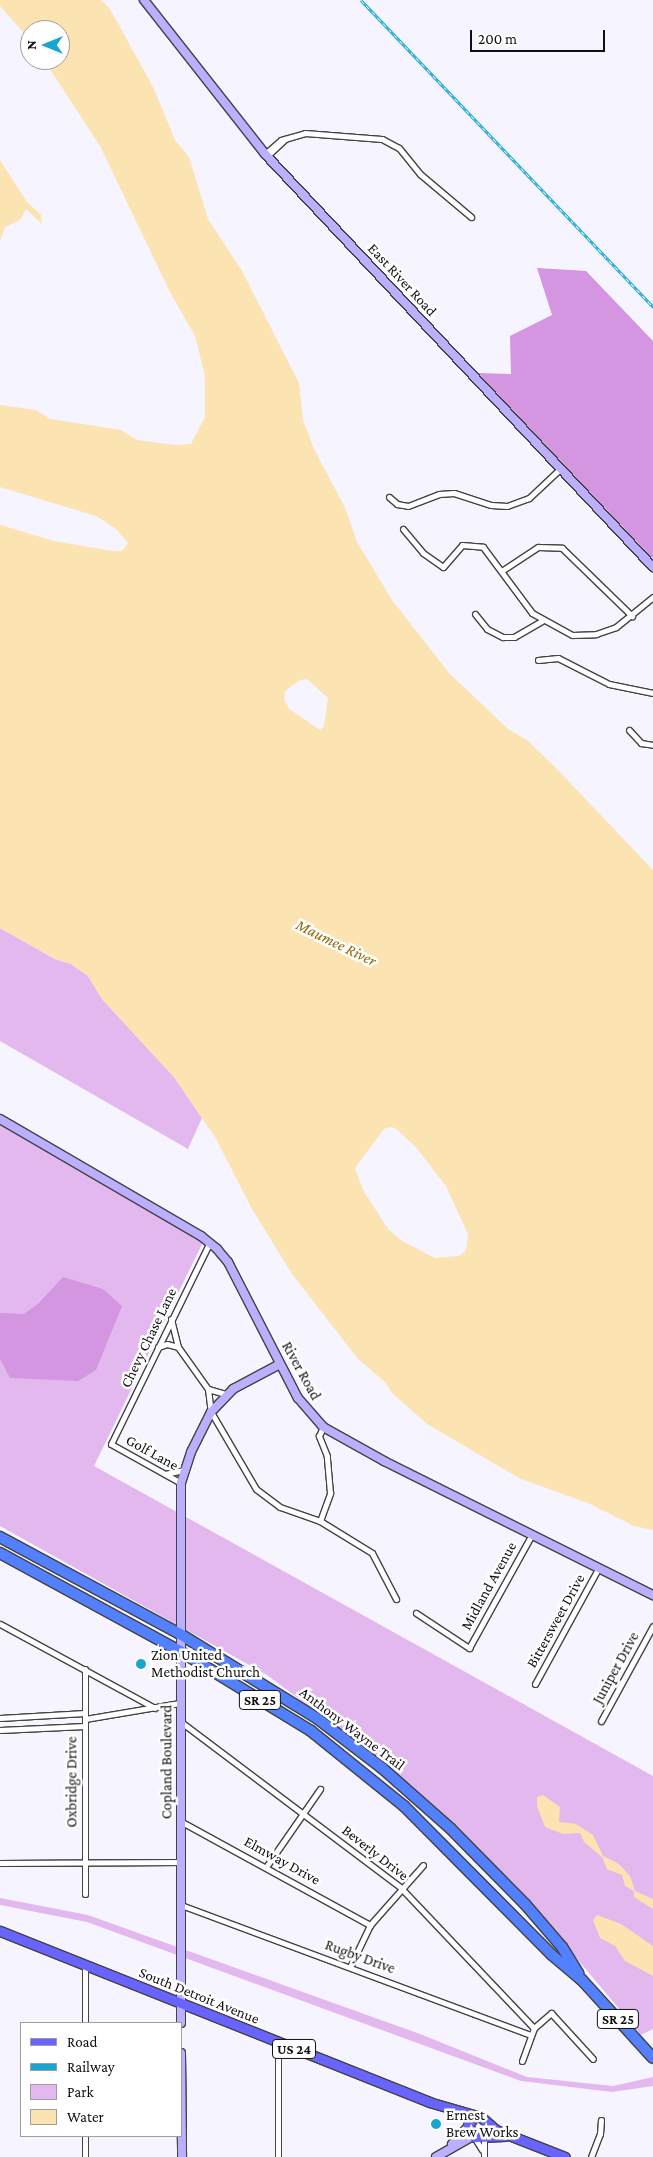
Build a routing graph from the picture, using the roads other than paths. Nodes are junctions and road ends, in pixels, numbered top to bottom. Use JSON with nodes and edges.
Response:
{"nodes":[{"id":1,"x":144,"y":0,"type":"edge"},
{"id":2,"x":266,"y":155,"type":"junction"},
{"id":3,"x":471,"y":217,"type":"dead end"},
{"id":4,"x":561,"y":468,"type":"junction"},
{"id":5,"x":389,"y":497,"type":"dead end"},
{"id":6,"x":403,"y":529,"type":"dead end"},
{"id":7,"x":653,"y":567,"type":"edge"},
{"id":8,"x":503,"y":570,"type":"junction"},
{"id":9,"x":653,"y":597,"type":"edge"},
{"id":10,"x":475,"y":614,"type":"dead end"},
{"id":11,"x":632,"y":616,"type":"junction"},
{"id":12,"x":542,"y":621,"type":"junction"},
{"id":13,"x":538,"y":660,"type":"dead end"},
{"id":14,"x":653,"y":693,"type":"edge"},
{"id":15,"x":628,"y":730,"type":"dead end"},
{"id":16,"x":653,"y":745,"type":"edge"},
{"id":17,"x":0,"y":1119,"type":"edge"},
{"id":18,"x":210,"y":1242,"type":"junction"},
{"id":19,"x":171,"y":1319,"type":"junction"},
{"id":20,"x":158,"y":1347,"type":"junction"},
{"id":21,"x":178,"y":1347,"type":"junction"},
{"id":22,"x":280,"y":1364,"type":"junction"},
{"id":23,"x":208,"y":1389,"type":"junction"},
{"id":24,"x":226,"y":1394,"type":"junction"},
{"id":25,"x":211,"y":1412,"type":"junction"},
{"id":26,"x":323,"y":1427,"type":"junction"},
{"id":27,"x":111,"y":1444,"type":"joint"},
{"id":28,"x":184,"y":1470,"type":"junction"},
{"id":29,"x":165,"y":1474,"type":"junction"},
{"id":30,"x":181,"y":1483,"type":"junction"},
{"id":31,"x":320,"y":1521,"type":"junction"},
{"id":32,"x":531,"y":1536,"type":"junction"},
{"id":33,"x":0,"y":1537,"type":"edge"},
{"id":34,"x":0,"y":1553,"type":"edge"},
{"id":35,"x":598,"y":1569,"type":"junction"},
{"id":36,"x":653,"y":1595,"type":"edge"},
{"id":37,"x":396,"y":1599,"type":"dead end"},
{"id":38,"x":416,"y":1613,"type":"dead end"},
{"id":39,"x":114,"y":1615,"type":"junction"},
{"id":40,"x":0,"y":1624,"type":"edge"},
{"id":41,"x":653,"y":1626,"type":"edge"},
{"id":42,"x":180,"y":1634,"type":"junction"},
{"id":43,"x":180,"y":1650,"type":"junction"},
{"id":44,"x":85,"y":1669,"type":"junction"},
{"id":45,"x":261,"y":1682,"type":"junction"},
{"id":46,"x":535,"y":1684,"type":"dead end"},
{"id":47,"x":180,"y":1703,"type":"junction"},
{"id":48,"x":155,"y":1708,"type":"junction"},
{"id":49,"x":85,"y":1716,"type":"junction"},
{"id":50,"x":0,"y":1718,"type":"edge"},
{"id":51,"x":601,"y":1721,"type":"dead end"},
{"id":52,"x":180,"y":1722,"type":"junction"},
{"id":53,"x":85,"y":1726,"type":"junction"},
{"id":54,"x":0,"y":1730,"type":"edge"},
{"id":55,"x":320,"y":1789,"type":"dead end"},
{"id":56,"x":302,"y":1812,"type":"junction"},
{"id":57,"x":180,"y":1821,"type":"junction"},
{"id":58,"x":181,"y":1862,"type":"junction"},
{"id":59,"x":0,"y":1863,"type":"edge"},
{"id":60,"x":85,"y":1863,"type":"junction"},
{"id":61,"x":423,"y":1865,"type":"dead end"},
{"id":62,"x":266,"y":1867,"type":"junction"},
{"id":63,"x":401,"y":1888,"type":"junction"},
{"id":64,"x":85,"y":1894,"type":"dead end"},
{"id":65,"x":181,"y":1905,"type":"junction"},
{"id":66,"x":370,"y":1924,"type":"junction"},
{"id":67,"x":0,"y":1931,"type":"edge"},
{"id":68,"x":85,"y":1964,"type":"junction"},
{"id":69,"x":350,"y":1967,"type":"junction"},
{"id":70,"x":582,"y":1980,"type":"junction"},
{"id":71,"x":181,"y":2004,"type":"junction"},
{"id":72,"x":85,"y":2022,"type":"edge"},
{"id":73,"x":181,"y":2022,"type":"edge"},
{"id":74,"x":534,"y":2028,"type":"junction"},
{"id":75,"x":530,"y":2035,"type":"junction"},
{"id":76,"x":278,"y":2042,"type":"junction"},
{"id":77,"x":653,"y":2058,"type":"edge"},
{"id":78,"x":593,"y":2059,"type":"dead end"},
{"id":79,"x":522,"y":2061,"type":"dead end"},
{"id":80,"x":444,"y":2108,"type":"junction"},
{"id":81,"x":474,"y":2117,"type":"junction"},
{"id":82,"x":600,"y":2120,"type":"dead end"},
{"id":83,"x":488,"y":2124,"type":"junction"},
{"id":84,"x":468,"y":2126,"type":"junction"},
{"id":85,"x":479,"y":2136,"type":"junction"},
{"id":86,"x":510,"y":2136,"type":"junction"},
{"id":87,"x":85,"y":2137,"type":"edge"},
{"id":88,"x":182,"y":2137,"type":"edge"},
{"id":89,"x":449,"y":2149,"type":"junction"},
{"id":90,"x":482,"y":2150,"type":"junction"},
{"id":91,"x":85,"y":2157,"type":"edge"},
{"id":92,"x":182,"y":2157,"type":"edge"},
{"id":93,"x":278,"y":2157,"type":"edge"},
{"id":94,"x":436,"y":2157,"type":"edge"},
{"id":95,"x":484,"y":2157,"type":"edge"},
{"id":96,"x":565,"y":2157,"type":"edge"},
{"id":97,"x":591,"y":2157,"type":"edge"}],
"edges":[{"from":1,"to":2,"type":"street","name":"East River Road"},
{"from":2,"to":3,"type":"street"},
{"from":2,"to":4,"type":"street","name":"East River Road"},
{"from":4,"to":5,"type":"street"},
{"from":4,"to":7,"type":"street","name":"East River Road"},
{"from":6,"to":8,"type":"street"},
{"from":8,"to":11,"type":"street"},
{"from":8,"to":12,"type":"street"},
{"from":9,"to":11,"type":"street"},
{"from":10,"to":12,"type":"street"},
{"from":11,"to":12,"type":"street"},
{"from":13,"to":14,"type":"street"},
{"from":15,"to":16,"type":"street"},
{"from":17,"to":18,"type":"street","name":"River Road"},
{"from":18,"to":19,"type":"street","name":"Chevy Chase Lane"},
{"from":18,"to":22,"type":"street","name":"River Road"},
{"from":19,"to":20,"type":"street","name":"Chevy Chase Lane"},
{"from":19,"to":21,"type":"street"},
{"from":20,"to":21,"type":"street"},
{"from":20,"to":27,"type":"street","name":"Chevy Chase Lane"},
{"from":21,"to":23,"type":"street"},
{"from":22,"to":24,"type":"street","name":"Copland Boulevard"},
{"from":22,"to":26,"type":"street","name":"River Road"},
{"from":23,"to":24,"type":"street"},
{"from":23,"to":25,"type":"street"},
{"from":24,"to":25,"type":"street","name":"Copland Boulevard"},
{"from":25,"to":28,"type":"street","name":"Copland Boulevard"},
{"from":25,"to":31,"type":"street"},
{"from":26,"to":31,"type":"street"},
{"from":26,"to":32,"type":"street","name":"River Road"},
{"from":27,"to":29,"type":"street","name":"Golf Lane"},
{"from":28,"to":29,"type":"street"},
{"from":28,"to":30,"type":"street","name":"Copland Boulevard"},
{"from":29,"to":30,"type":"street","name":"Golf Lane"},
{"from":30,"to":42,"type":"street","name":"Copland Boulevard"},
{"from":31,"to":37,"type":"street"},
{"from":32,"to":35,"type":"street","name":"River Road"},
{"from":32,"to":38,"type":"street","name":"Midland Avenue"},
{"from":33,"to":42,"type":"highway","name":"Anthony Wayne Trail","number":"SR 25"},
{"from":34,"to":39,"type":"highway","name":"Anthony Wayne Trail","number":"SR 25"},
{"from":35,"to":36,"type":"street","name":"River Road"},
{"from":35,"to":46,"type":"street","name":"Bittersweet Drive"},
{"from":39,"to":42,"type":"highway"},
{"from":39,"to":43,"type":"highway","name":"Anthony Wayne Trail","number":"SR 25"},
{"from":40,"to":44,"type":"street"},
{"from":41,"to":51,"type":"street","name":"Juniper Drive"},
{"from":42,"to":43,"type":"street","name":"Copland Boulevard"},
{"from":42,"to":45,"type":"highway","name":"Anthony Wayne Trail","number":"SR 25"},
{"from":43,"to":45,"type":"highway"},
{"from":43,"to":47,"type":"street","name":"Copland Boulevard"},
{"from":43,"to":70,"type":"highway","name":"Anthony Wayne Trail","number":"SR 25"},
{"from":44,"to":48,"type":"street"},
{"from":44,"to":49,"type":"street","name":"Oxbridge Drive"},
{"from":45,"to":70,"type":"highway","name":"Anthony Wayne Trail","number":"SR 25"},
{"from":47,"to":48,"type":"street"},
{"from":47,"to":52,"type":"street","name":"Copland Boulevard"},
{"from":48,"to":49,"type":"street"},
{"from":49,"to":50,"type":"street"},
{"from":49,"to":53,"type":"street","name":"Oxbridge Drive"},
{"from":52,"to":56,"type":"street","name":"Beverly Drive"},
{"from":52,"to":57,"type":"street","name":"Copland Boulevard"},
{"from":53,"to":54,"type":"street"},
{"from":53,"to":60,"type":"street","name":"Oxbridge Drive"},
{"from":55,"to":56,"type":"street"},
{"from":56,"to":62,"type":"street"},
{"from":56,"to":63,"type":"street","name":"Beverly Drive"},
{"from":57,"to":58,"type":"street","name":"Copland Boulevard"},
{"from":57,"to":62,"type":"street","name":"Elmway Drive"},
{"from":58,"to":60,"type":"street"},
{"from":58,"to":65,"type":"street","name":"Copland Boulevard"},
{"from":59,"to":60,"type":"street"},
{"from":60,"to":64,"type":"street","name":"Oxbridge Drive"},
{"from":61,"to":63,"type":"street"},
{"from":62,"to":66,"type":"street","name":"Elmway Drive"},
{"from":63,"to":66,"type":"street"},
{"from":63,"to":74,"type":"street","name":"Beverly Drive"},
{"from":65,"to":69,"type":"street","name":"Rugby Drive"},
{"from":65,"to":71,"type":"street","name":"Copland Boulevard"},
{"from":66,"to":69,"type":"street"},
{"from":67,"to":68,"type":"main road","name":"South Detroit Avenue","number":"US 24"},
{"from":68,"to":71,"type":"main road","name":"South Detroit Avenue","number":"US 24"},
{"from":68,"to":72,"type":"street"},
{"from":69,"to":75,"type":"street","name":"Rugby Drive"},
{"from":70,"to":77,"type":"highway","name":"Anthony Wayne Trail","number":"SR 25"},
{"from":71,"to":73,"type":"street","name":"Copland Boulevard"},
{"from":71,"to":76,"type":"main road","name":"South Detroit Avenue","number":"US 24"},
{"from":74,"to":75,"type":"street"},
{"from":74,"to":78,"type":"street"},
{"from":75,"to":79,"type":"street"},
{"from":76,"to":80,"type":"main road","name":"South Detroit Avenue","number":"US 24"},
{"from":76,"to":93,"type":"street"},
{"from":80,"to":81,"type":"main road","name":"South Detroit Avenue","number":"US 24"},
{"from":80,"to":84,"type":"main road","name":"South Detroit Avenue","number":"US 24"},
{"from":81,"to":83,"type":"main road","name":"South Detroit Avenue","number":"US 24"},
{"from":81,"to":84,"type":"main road"},
{"from":82,"to":97,"type":"street"},
{"from":83,"to":85,"type":"main road"},
{"from":83,"to":86,"type":"main road","name":"South Detroit Avenue","number":"US 24"},
{"from":84,"to":85,"type":"main road","name":"South Detroit Avenue","number":"US 24"},
{"from":84,"to":89,"type":"street"},
{"from":85,"to":86,"type":"main road","name":"South Detroit Avenue","number":"US 24"},
{"from":85,"to":89,"type":"street"},
{"from":85,"to":90,"type":"street"},
{"from":85,"to":90,"type":"street"},
{"from":86,"to":96,"type":"main road","name":"South Detroit Avenue","number":"US 24"},
{"from":87,"to":91,"type":"street"},
{"from":88,"to":92,"type":"street"},
{"from":89,"to":94,"type":"street"},
{"from":90,"to":95,"type":"street"}]}
